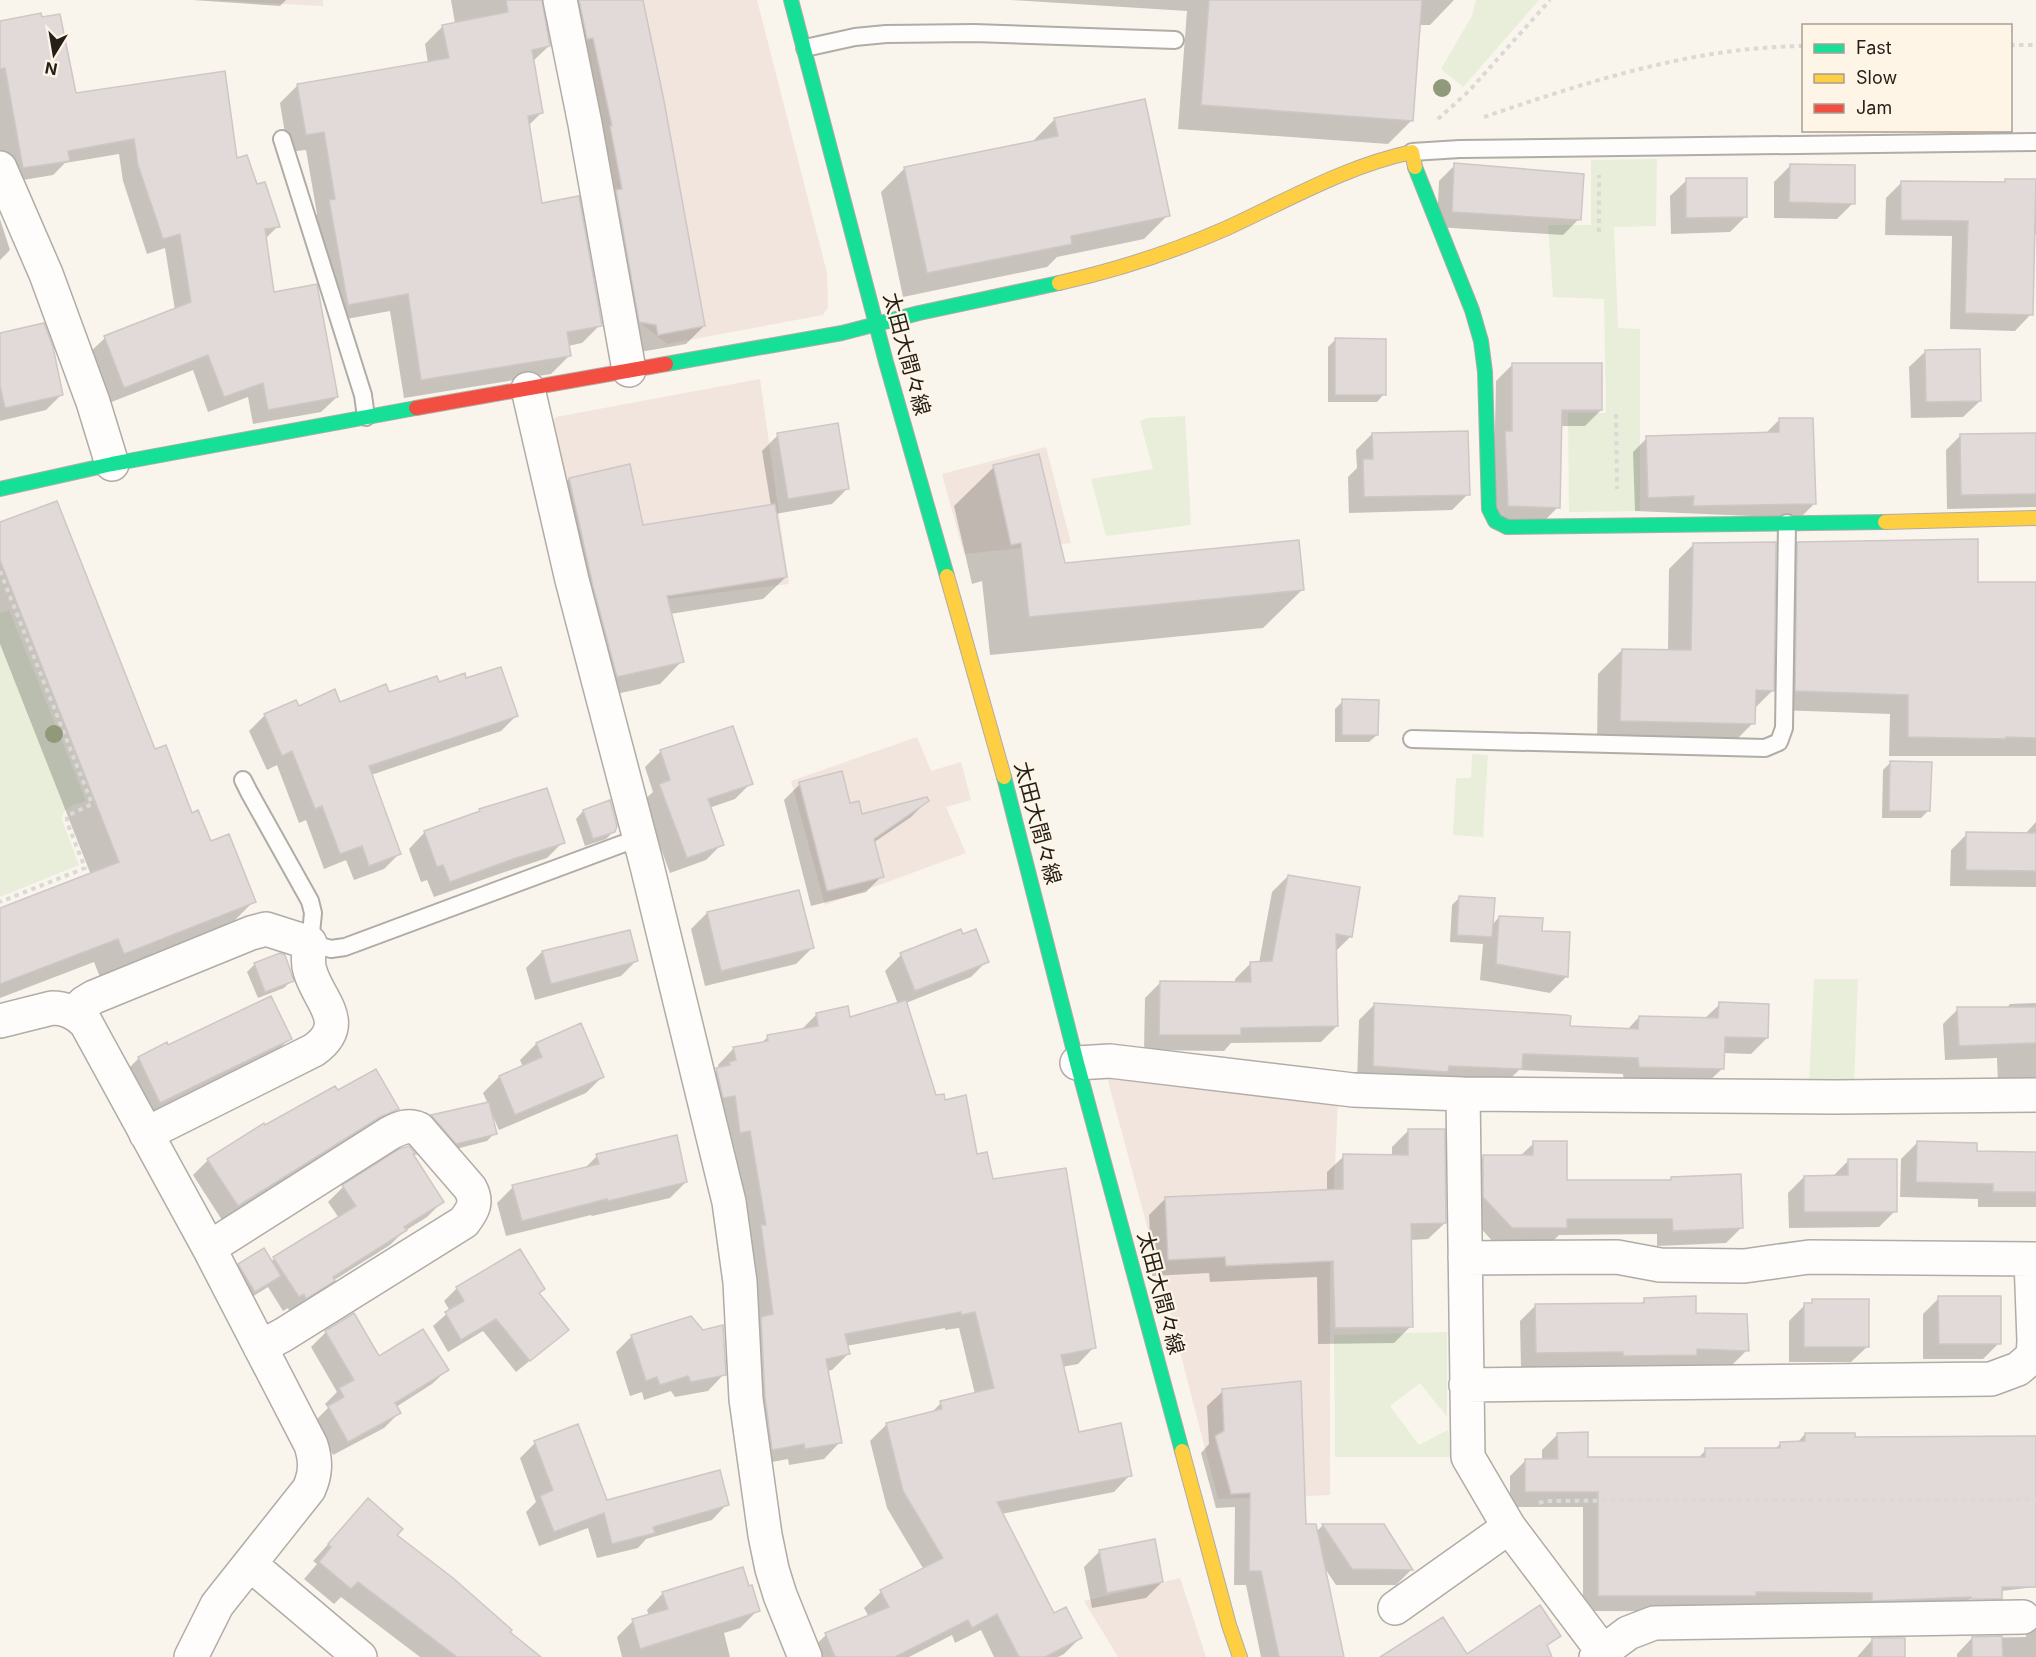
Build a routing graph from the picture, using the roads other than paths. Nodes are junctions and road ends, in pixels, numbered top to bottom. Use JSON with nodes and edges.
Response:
{"nodes":[{"id":1,"x":560,"y":0,"type":"edge"},
{"id":2,"x":791,"y":0,"type":"edge"},
{"id":3,"x":1175,"y":40,"type":"dead end"},
{"id":4,"x":805,"y":48,"type":"junction"},
{"id":5,"x":282,"y":139,"type":"dead end"},
{"id":6,"x":2036,"y":142,"type":"edge"},
{"id":7,"x":1412,"y":152,"type":"junction"},
{"id":8,"x":0,"y":168,"type":"edge"},
{"id":9,"x":876,"y":323,"type":"junction"},
{"id":10,"x":629,"y":370,"type":"junction"},
{"id":11,"x":528,"y":389,"type":"junction"},
{"id":12,"x":366,"y":417,"type":"junction"},
{"id":13,"x":112,"y":464,"type":"junction"},
{"id":14,"x":0,"y":489,"type":"edge"},
{"id":15,"x":2036,"y":518,"type":"edge"},
{"id":16,"x":1787,"y":523,"type":"junction"},
{"id":17,"x":1412,"y":739,"type":"dead end"},
{"id":18,"x":243,"y":780,"type":"dead end"},
{"id":19,"x":639,"y":840,"type":"junction"},
{"id":20,"x":310,"y":943,"type":"junction"},
{"id":21,"x":74,"y":1013,"type":"junction"},
{"id":22,"x":0,"y":1021,"type":"edge"},
{"id":23,"x":1077,"y":1063,"type":"junction"},
{"id":24,"x":1463,"y":1094,"type":"junction"},
{"id":25,"x":2036,"y":1095,"type":"edge"},
{"id":26,"x":147,"y":1134,"type":"junction"},
{"id":27,"x":209,"y":1248,"type":"junction"},
{"id":28,"x":1465,"y":1258,"type":"junction"},
{"id":29,"x":2034,"y":1259,"type":"edge"},
{"id":30,"x":260,"y":1347,"type":"junction"},
{"id":31,"x":1466,"y":1385,"type":"junction"},
{"id":32,"x":1509,"y":1527,"type":"junction"},
{"id":33,"x":250,"y":1564,"type":"junction"},
{"id":34,"x":1395,"y":1608,"type":"dead end"},
{"id":35,"x":2023,"y":1617,"type":"dead end"},
{"id":36,"x":1602,"y":1655,"type":"edge"},
{"id":37,"x":191,"y":1657,"type":"edge"},
{"id":38,"x":360,"y":1657,"type":"edge"},
{"id":39,"x":806,"y":1657,"type":"edge"},
{"id":40,"x":1240,"y":1657,"type":"edge"}],
"edges":[{"from":1,"to":10,"type":"street"},
{"from":2,"to":4,"type":"street","name":"太田大間々線"},
{"from":3,"to":4,"type":"lane"},
{"from":4,"to":9,"type":"street","name":"太田大間々線"},
{"from":5,"to":12,"type":"lane"},
{"from":6,"to":7,"type":"lane"},
{"from":7,"to":9,"type":"street"},
{"from":7,"to":16,"type":"street"},
{"from":8,"to":13,"type":"street"},
{"from":9,"to":10,"type":"street"},
{"from":9,"to":23,"type":"street","name":"太田大間々線"},
{"from":10,"to":11,"type":"street"},
{"from":11,"to":12,"type":"street"},
{"from":11,"to":19,"type":"street"},
{"from":12,"to":13,"type":"street"},
{"from":13,"to":14,"type":"street"},
{"from":15,"to":16,"type":"street"},
{"from":16,"to":17,"type":"lane"},
{"from":18,"to":20,"type":"lane"},
{"from":19,"to":20,"type":"lane"},
{"from":19,"to":39,"type":"street"},
{"from":20,"to":21,"type":"street"},
{"from":20,"to":26,"type":"street"},
{"from":21,"to":22,"type":"street"},
{"from":21,"to":26,"type":"street"},
{"from":23,"to":24,"type":"street"},
{"from":23,"to":40,"type":"street","name":"太田大間々線"},
{"from":24,"to":25,"type":"street"},
{"from":24,"to":28,"type":"street"},
{"from":26,"to":27,"type":"street"},
{"from":27,"to":30,"type":"street"},
{"from":27,"to":30,"type":"street"},
{"from":28,"to":29,"type":"street"},
{"from":28,"to":31,"type":"street"},
{"from":29,"to":31,"type":"street"},
{"from":30,"to":33,"type":"street"},
{"from":31,"to":32,"type":"street"},
{"from":32,"to":34,"type":"street"},
{"from":32,"to":36,"type":"street"},
{"from":33,"to":37,"type":"street"},
{"from":33,"to":38,"type":"street"},
{"from":35,"to":36,"type":"street"}]}
